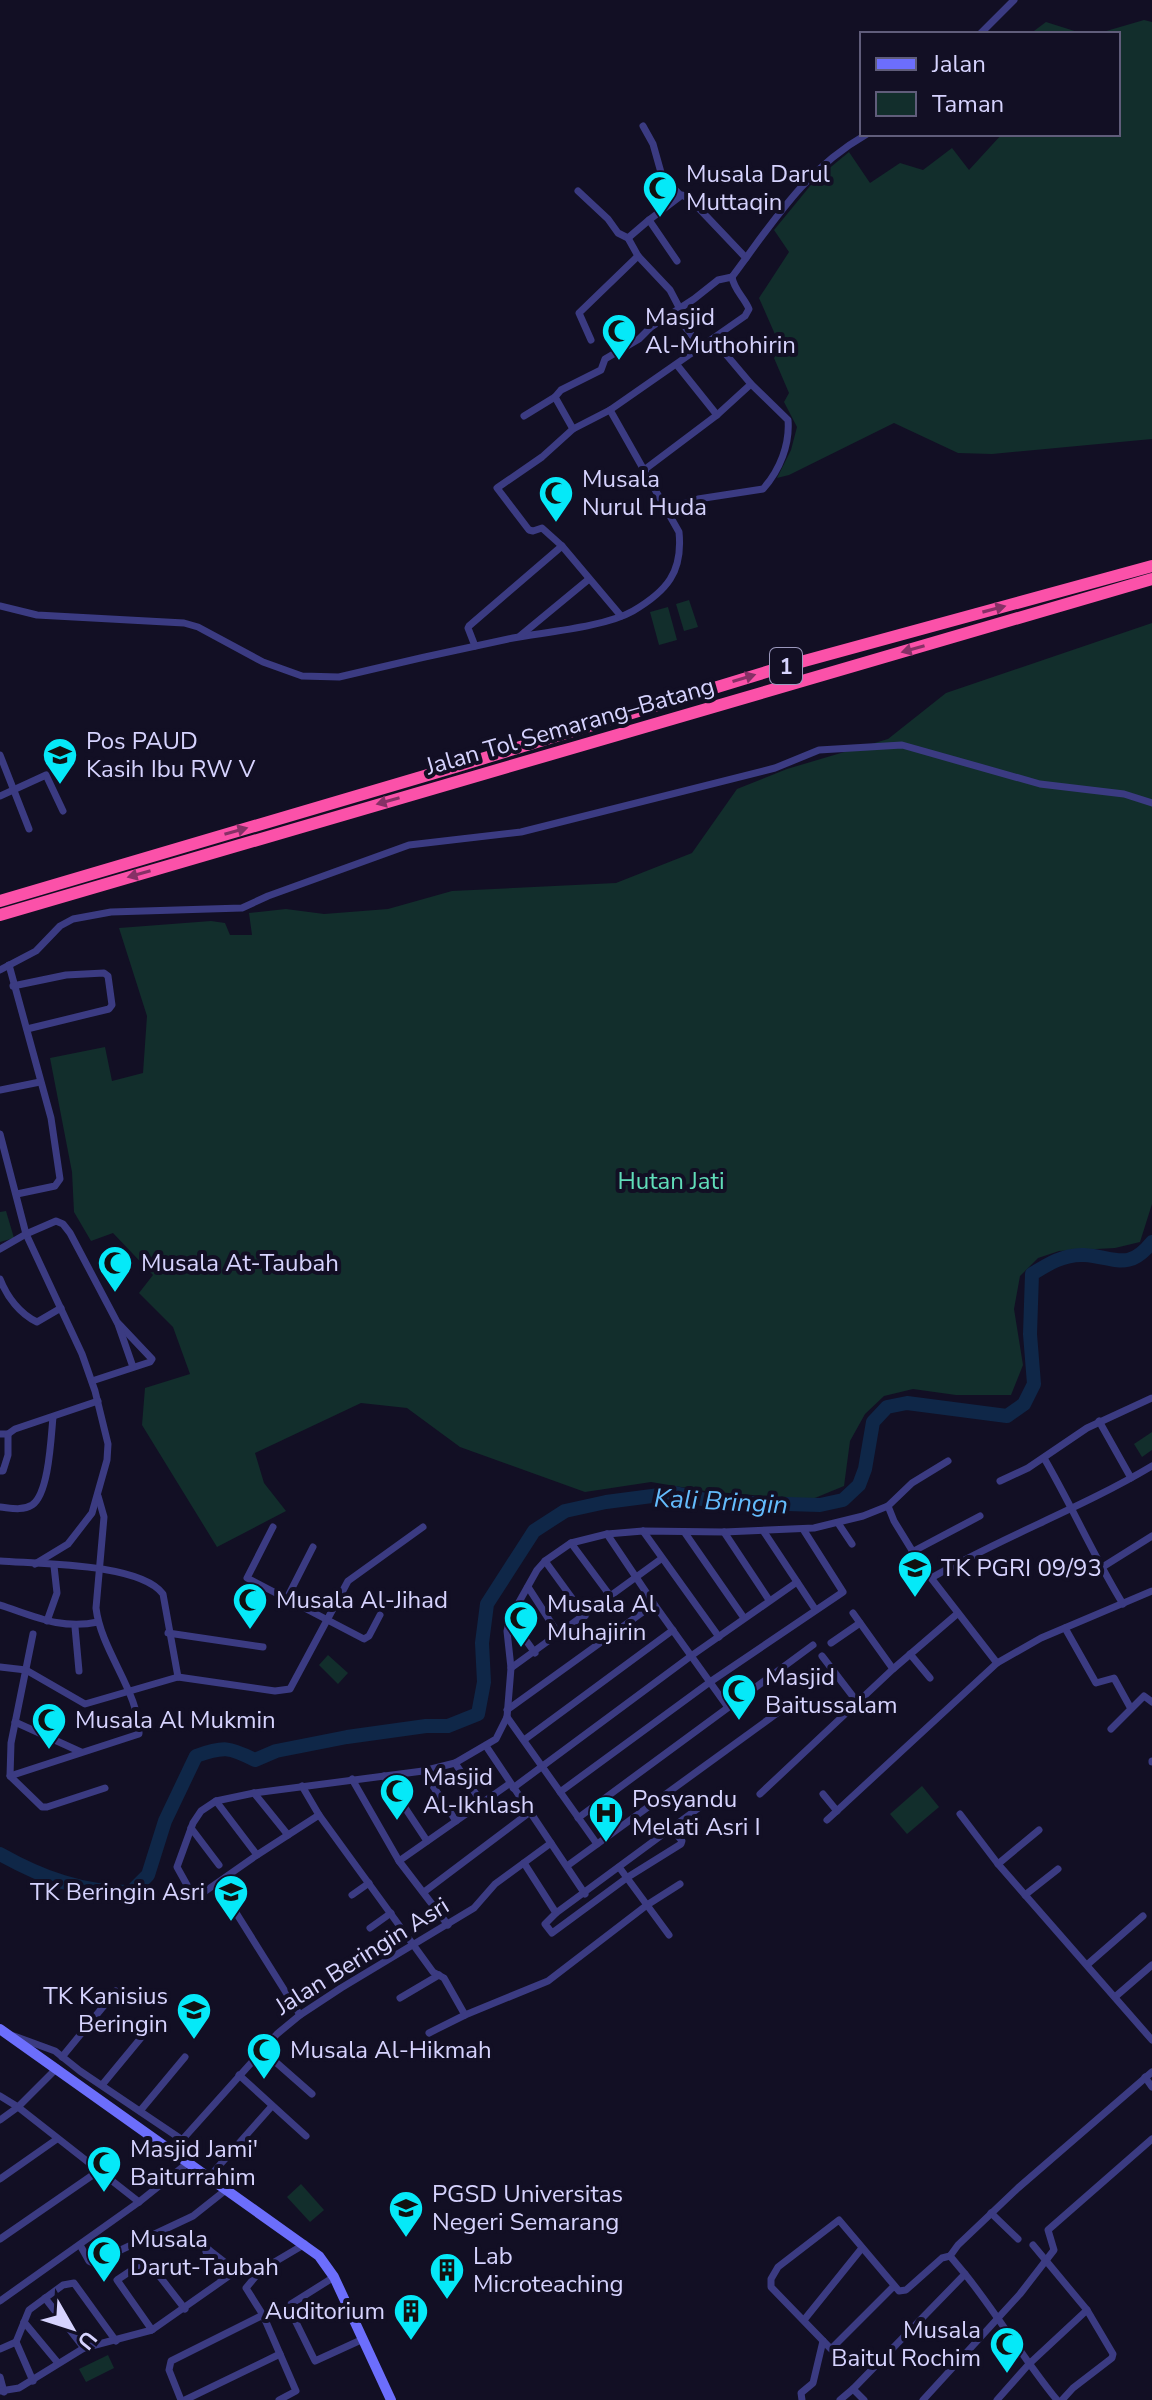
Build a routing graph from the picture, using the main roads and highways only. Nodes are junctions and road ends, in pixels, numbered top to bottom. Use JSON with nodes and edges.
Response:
{"nodes":[{"id":1,"x":1152,"y":566,"type":"edge"},
{"id":2,"x":1152,"y":579,"type":"edge"},
{"id":3,"x":0,"y":901,"type":"edge"},
{"id":4,"x":0,"y":915,"type":"edge"}],
"edges":[{"from":3,"to":1,"type":"highway","name":"Jalan Tol Semarang–Batang","number":"1","one_way":true},
{"from":2,"to":4,"type":"highway","name":"Jalan Tol Semarang–Batang","number":"1","one_way":true}]}
